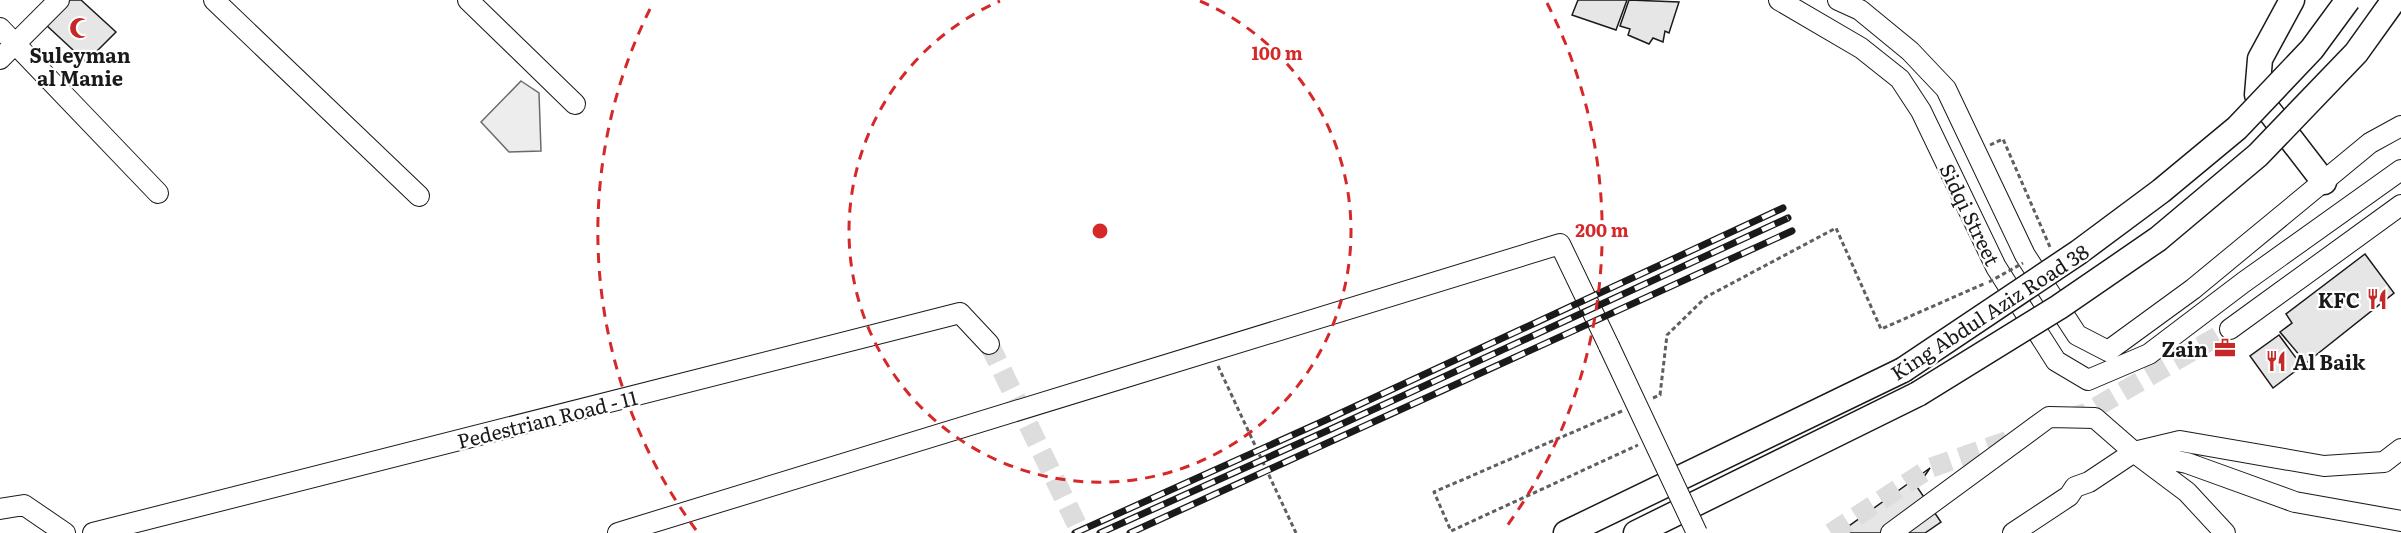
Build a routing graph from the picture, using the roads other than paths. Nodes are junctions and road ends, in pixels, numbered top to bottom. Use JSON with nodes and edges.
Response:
{"nodes":[{"id":1,"x":59,"y":0,"type":"edge"},
{"id":2,"x":214,"y":0,"type":"edge"},
{"id":3,"x":468,"y":0,"type":"edge"},
{"id":4,"x":1779,"y":0,"type":"edge"},
{"id":5,"x":1838,"y":0,"type":"edge"},
{"id":6,"x":2292,"y":0,"type":"edge"},
{"id":7,"x":2348,"y":0,"type":"edge"},
{"id":8,"x":2394,"y":0,"type":"edge"},
{"id":9,"x":0,"y":28,"type":"edge"},
{"id":10,"x":15,"y":43,"type":"junction"},
{"id":11,"x":0,"y":59,"type":"edge"},
{"id":12,"x":575,"y":104,"type":"dead end"},
{"id":13,"x":2401,"y":126,"type":"edge"},
{"id":14,"x":2401,"y":170,"type":"edge"},
{"id":15,"x":2324,"y":182,"type":"junction"},
{"id":16,"x":158,"y":193,"type":"dead end"},
{"id":17,"x":419,"y":196,"type":"dead end"},
{"id":18,"x":2401,"y":206,"type":"edge"},
{"id":19,"x":2230,"y":328,"type":"tunnel mouth"},
{"id":20,"x":989,"y":345,"type":"tunnel mouth"},
{"id":21,"x":2109,"y":361,"type":"junction"},
{"id":22,"x":2401,"y":449,"type":"edge"},
{"id":23,"x":2134,"y":452,"type":"junction"},
{"id":24,"x":0,"y":509,"type":"edge"},
{"id":25,"x":2401,"y":521,"type":"edge"},
{"id":26,"x":2039,"y":526,"type":"edge"},
{"id":27,"x":2401,"y":531,"type":"edge"},
{"id":28,"x":65,"y":533,"type":"edge"},
{"id":29,"x":93,"y":533,"type":"edge"},
{"id":30,"x":618,"y":533,"type":"edge"},
{"id":31,"x":1566,"y":533,"type":"edge"},
{"id":32,"x":1636,"y":533,"type":"edge"},
{"id":33,"x":1697,"y":533,"type":"edge"},
{"id":34,"x":1891,"y":533,"type":"edge"},
{"id":35,"x":2013,"y":533,"type":"edge"},
{"id":36,"x":2225,"y":533,"type":"edge"},
{"id":37,"x":2384,"y":533,"type":"edge"}],
"edges":[{"from":1,"to":10,"type":"street"},
{"from":2,"to":17,"type":"street"},
{"from":3,"to":12,"type":"street"},
{"from":4,"to":21,"type":"street","name":"Sidqi Street"},
{"from":5,"to":21,"type":"street","name":"Sidqi Street"},
{"from":6,"to":15,"type":"main road"},
{"from":7,"to":31,"type":"main road","name":"King Abdul Aziz Road 38","bridge":true},
{"from":8,"to":32,"type":"main road","name":"King Abdul Aziz Road 38","bridge":true},
{"from":9,"to":10,"type":"street"},
{"from":10,"to":11,"type":"street"},
{"from":10,"to":16,"type":"street"},
{"from":13,"to":15,"type":"street","name":"Sidqi Street"},
{"from":14,"to":21,"type":"street","name":"Sidqi Street"},
{"from":15,"to":21,"type":"street","name":"Sidqi Street"},
{"from":18,"to":19,"type":"street"},
{"from":20,"to":29,"type":"street","name":"Pedestrian Road - 11"},
{"from":22,"to":23,"type":"street"},
{"from":23,"to":25,"type":"street"},
{"from":23,"to":26,"type":"street"},
{"from":23,"to":34,"type":"street"},
{"from":23,"to":36,"type":"street"},
{"from":24,"to":28,"type":"street"},
{"from":26,"to":35,"type":"street"},
{"from":27,"to":37,"type":"street"},
{"from":30,"to":33,"type":"street","bridge":true}]}
